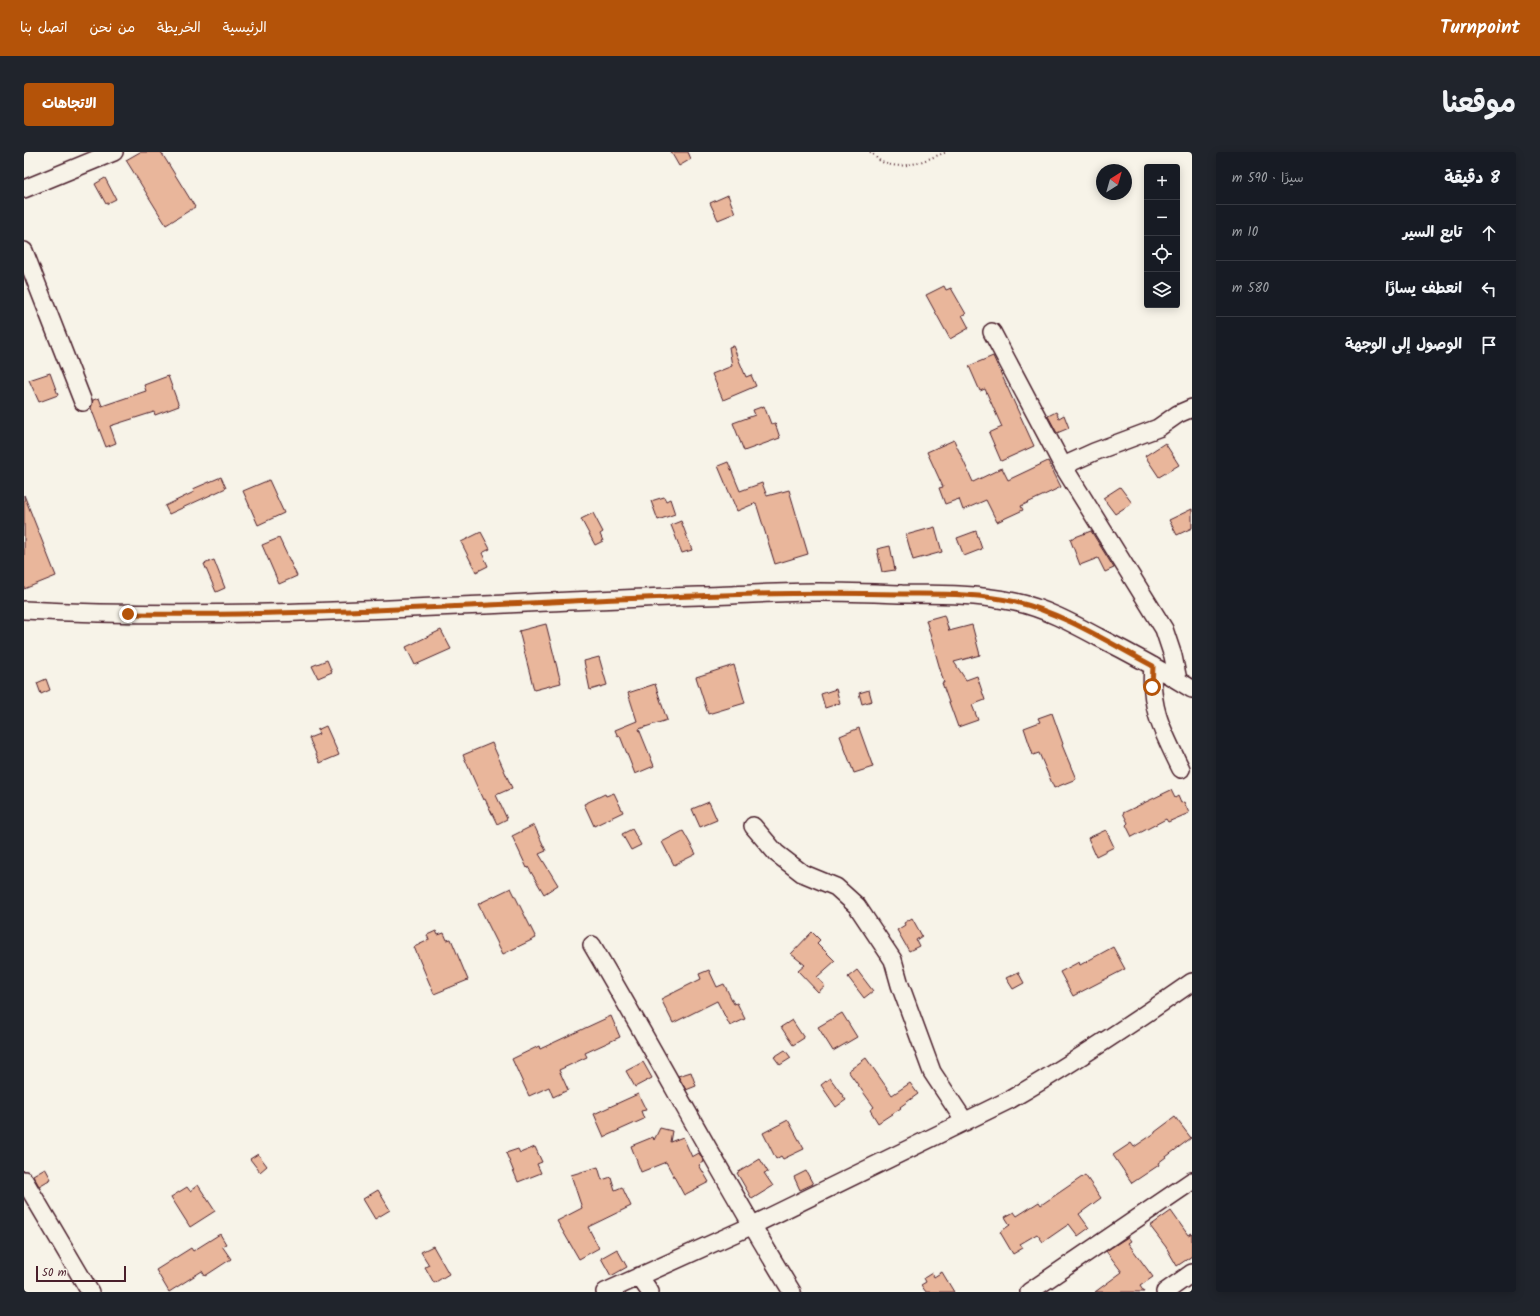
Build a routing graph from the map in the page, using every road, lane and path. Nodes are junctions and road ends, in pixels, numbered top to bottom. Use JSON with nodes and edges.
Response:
{"nodes":[{"id":1,"x":114,"y":152,"type":"edge"},
{"id":2,"x":870,"y":152,"type":"edge"},
{"id":3,"x":947,"y":152,"type":"edge"},
{"id":4,"x":24,"y":189,"type":"edge"},
{"id":5,"x":24,"y":251,"type":"edge"},
{"id":6,"x":992,"y":332,"type":"dead end"},
{"id":7,"x":83,"y":402,"type":"dead end"},
{"id":8,"x":1192,"y":408,"type":"edge"},
{"id":9,"x":1063,"y":466,"type":"junction"},
{"id":10,"x":24,"y":610,"type":"edge"},
{"id":11,"x":1153,"y":666,"type":"junction"},
{"id":12,"x":1185,"y":685,"type":"edge"},
{"id":13,"x":1181,"y":769,"type":"dead end"},
{"id":14,"x":753,"y":826,"type":"dead end"},
{"id":15,"x":592,"y":945,"type":"dead end"},
{"id":16,"x":1192,"y":982,"type":"edge"},
{"id":17,"x":965,"y":1122,"type":"junction"},
{"id":18,"x":24,"y":1180,"type":"edge"},
{"id":19,"x":1192,"y":1181,"type":"edge"},
{"id":20,"x":751,"y":1226,"type":"junction"},
{"id":21,"x":1192,"y":1273,"type":"edge"},
{"id":22,"x":639,"y":1276,"type":"junction"},
{"id":23,"x":90,"y":1292,"type":"edge"},
{"id":24,"x":605,"y":1292,"type":"edge"},
{"id":25,"x":650,"y":1292,"type":"edge"},
{"id":26,"x":792,"y":1292,"type":"edge"},
{"id":27,"x":1029,"y":1292,"type":"edge"},
{"id":28,"x":1165,"y":1292,"type":"edge"}],
"edges":[{"from":1,"to":4,"type":"street"},
{"from":2,"to":3,"type":"path"},
{"from":5,"to":7,"type":"street"},
{"from":6,"to":9,"type":"street"},
{"from":8,"to":9,"type":"street"},
{"from":9,"to":12,"type":"street"},
{"from":10,"to":11,"type":"street"},
{"from":11,"to":12,"type":"street"},
{"from":11,"to":13,"type":"street"},
{"from":14,"to":17,"type":"street"},
{"from":15,"to":20,"type":"street"},
{"from":16,"to":17,"type":"street"},
{"from":17,"to":20,"type":"street"},
{"from":18,"to":23,"type":"street"},
{"from":19,"to":27,"type":"street"},
{"from":20,"to":22,"type":"street"},
{"from":20,"to":26,"type":"street"},
{"from":21,"to":28,"type":"street"},
{"from":22,"to":24,"type":"street"},
{"from":22,"to":25,"type":"street"}]}
